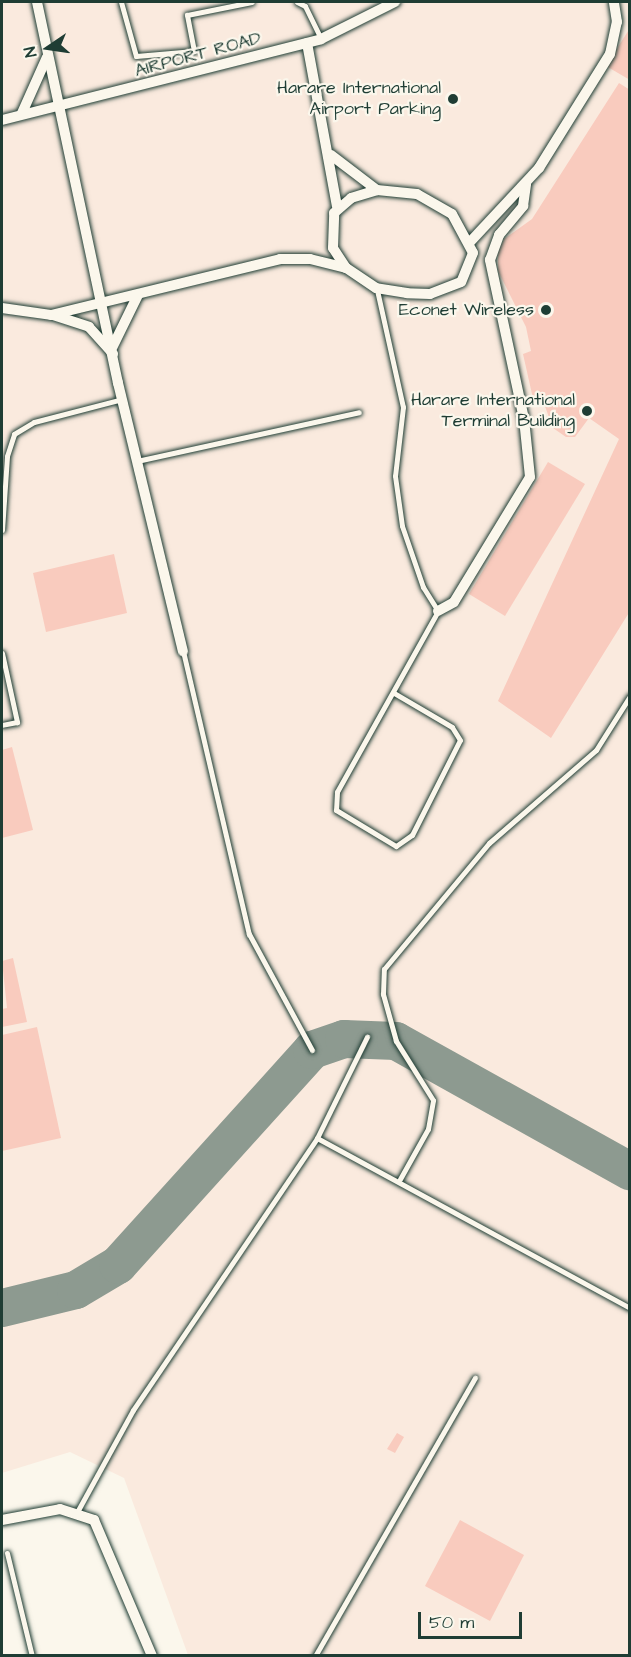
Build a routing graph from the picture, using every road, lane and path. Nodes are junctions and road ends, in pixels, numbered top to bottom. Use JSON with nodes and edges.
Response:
{"nodes":[{"id":1,"x":37,"y":2,"type":"edge"},
{"id":2,"x":121,"y":2,"type":"edge"},
{"id":3,"x":252,"y":2,"type":"edge"},
{"id":4,"x":297,"y":2,"type":"edge"},
{"id":5,"x":393,"y":2,"type":"edge"},
{"id":6,"x":614,"y":2,"type":"edge"},
{"id":7,"x":307,"y":4,"type":"edge"},
{"id":8,"x":321,"y":39,"type":"junction"},
{"id":9,"x":307,"y":43,"type":"junction"},
{"id":10,"x":47,"y":53,"type":"junction"},
{"id":11,"x":60,"y":105,"type":"junction"},
{"id":12,"x":22,"y":113,"type":"junction"},
{"id":13,"x":2,"y":120,"type":"edge"},
{"id":14,"x":331,"y":155,"type":"junction"},
{"id":15,"x":526,"y":184,"type":"junction"},
{"id":16,"x":377,"y":190,"type":"junction"},
{"id":17,"x":337,"y":206,"type":"junction"},
{"id":18,"x":471,"y":241,"type":"junction"},
{"id":19,"x":346,"y":268,"type":"junction"},
{"id":20,"x":376,"y":288,"type":"junction"},
{"id":21,"x":138,"y":295,"type":"junction"},
{"id":22,"x":102,"y":302,"type":"junction"},
{"id":23,"x":2,"y":309,"type":"edge"},
{"id":24,"x":51,"y":315,"type":"junction"},
{"id":25,"x":112,"y":351,"type":"junction"},
{"id":26,"x":122,"y":399,"type":"junction"},
{"id":27,"x":359,"y":412,"type":"dead end"},
{"id":28,"x":137,"y":461,"type":"junction"},
{"id":29,"x":2,"y":530,"type":"edge"},
{"id":30,"x":438,"y":611,"type":"junction"},
{"id":31,"x":183,"y":651,"type":"joint"},
{"id":32,"x":2,"y":653,"type":"edge"},
{"id":33,"x":394,"y":693,"type":"junction"},
{"id":34,"x":630,"y":696,"type":"edge"},
{"id":35,"x":2,"y":725,"type":"edge"},
{"id":36,"x":367,"y":1037,"type":"dead end"},
{"id":37,"x":312,"y":1050,"type":"dead end"},
{"id":38,"x":318,"y":1138,"type":"junction"},
{"id":39,"x":400,"y":1179,"type":"junction"},
{"id":40,"x":630,"y":1308,"type":"edge"},
{"id":41,"x":475,"y":1378,"type":"dead end"},
{"id":42,"x":77,"y":1512,"type":"junction"},
{"id":43,"x":2,"y":1520,"type":"edge"},
{"id":44,"x":7,"y":1553,"type":"dead end"},
{"id":45,"x":32,"y":1656,"type":"edge"},
{"id":46,"x":152,"y":1656,"type":"edge"},
{"id":47,"x":315,"y":1656,"type":"edge"}],
"edges":[{"from":1,"to":10,"type":"street"},
{"from":2,"to":3,"type":"lane"},
{"from":4,"to":7,"type":"lane"},
{"from":5,"to":8,"type":"street","name":"AIRPORT ROAD"},
{"from":6,"to":15,"type":"street"},
{"from":7,"to":8,"type":"lane"},
{"from":8,"to":9,"type":"street","name":"AIRPORT ROAD"},
{"from":9,"to":11,"type":"street","name":"AIRPORT ROAD"},
{"from":9,"to":14,"type":"street"},
{"from":10,"to":11,"type":"street"},
{"from":10,"to":12,"type":"street"},
{"from":11,"to":12,"type":"street","name":"AIRPORT ROAD"},
{"from":11,"to":22,"type":"street"},
{"from":12,"to":13,"type":"street","name":"AIRPORT ROAD"},
{"from":14,"to":16,"type":"street"},
{"from":14,"to":17,"type":"street"},
{"from":15,"to":18,"type":"street"},
{"from":15,"to":30,"type":"street"},
{"from":16,"to":17,"type":"street"},
{"from":16,"to":18,"type":"street"},
{"from":17,"to":19,"type":"street"},
{"from":18,"to":20,"type":"street"},
{"from":19,"to":20,"type":"street"},
{"from":19,"to":21,"type":"street"},
{"from":20,"to":30,"type":"lane"},
{"from":21,"to":22,"type":"street"},
{"from":21,"to":25,"type":"street"},
{"from":22,"to":24,"type":"street"},
{"from":22,"to":25,"type":"street"},
{"from":23,"to":24,"type":"street"},
{"from":24,"to":25,"type":"street"},
{"from":25,"to":26,"type":"street"},
{"from":26,"to":28,"type":"street"},
{"from":26,"to":29,"type":"lane"},
{"from":27,"to":28,"type":"lane"},
{"from":28,"to":31,"type":"street"},
{"from":30,"to":33,"type":"lane"},
{"from":31,"to":37,"type":"lane"},
{"from":32,"to":35,"type":"lane"},
{"from":33,"to":33,"type":"lane"},
{"from":34,"to":39,"type":"lane"},
{"from":36,"to":38,"type":"lane"},
{"from":38,"to":39,"type":"lane"},
{"from":38,"to":42,"type":"lane"},
{"from":39,"to":40,"type":"lane"},
{"from":41,"to":47,"type":"lane"},
{"from":42,"to":43,"type":"street"},
{"from":42,"to":46,"type":"street"},
{"from":44,"to":45,"type":"lane"}]}
